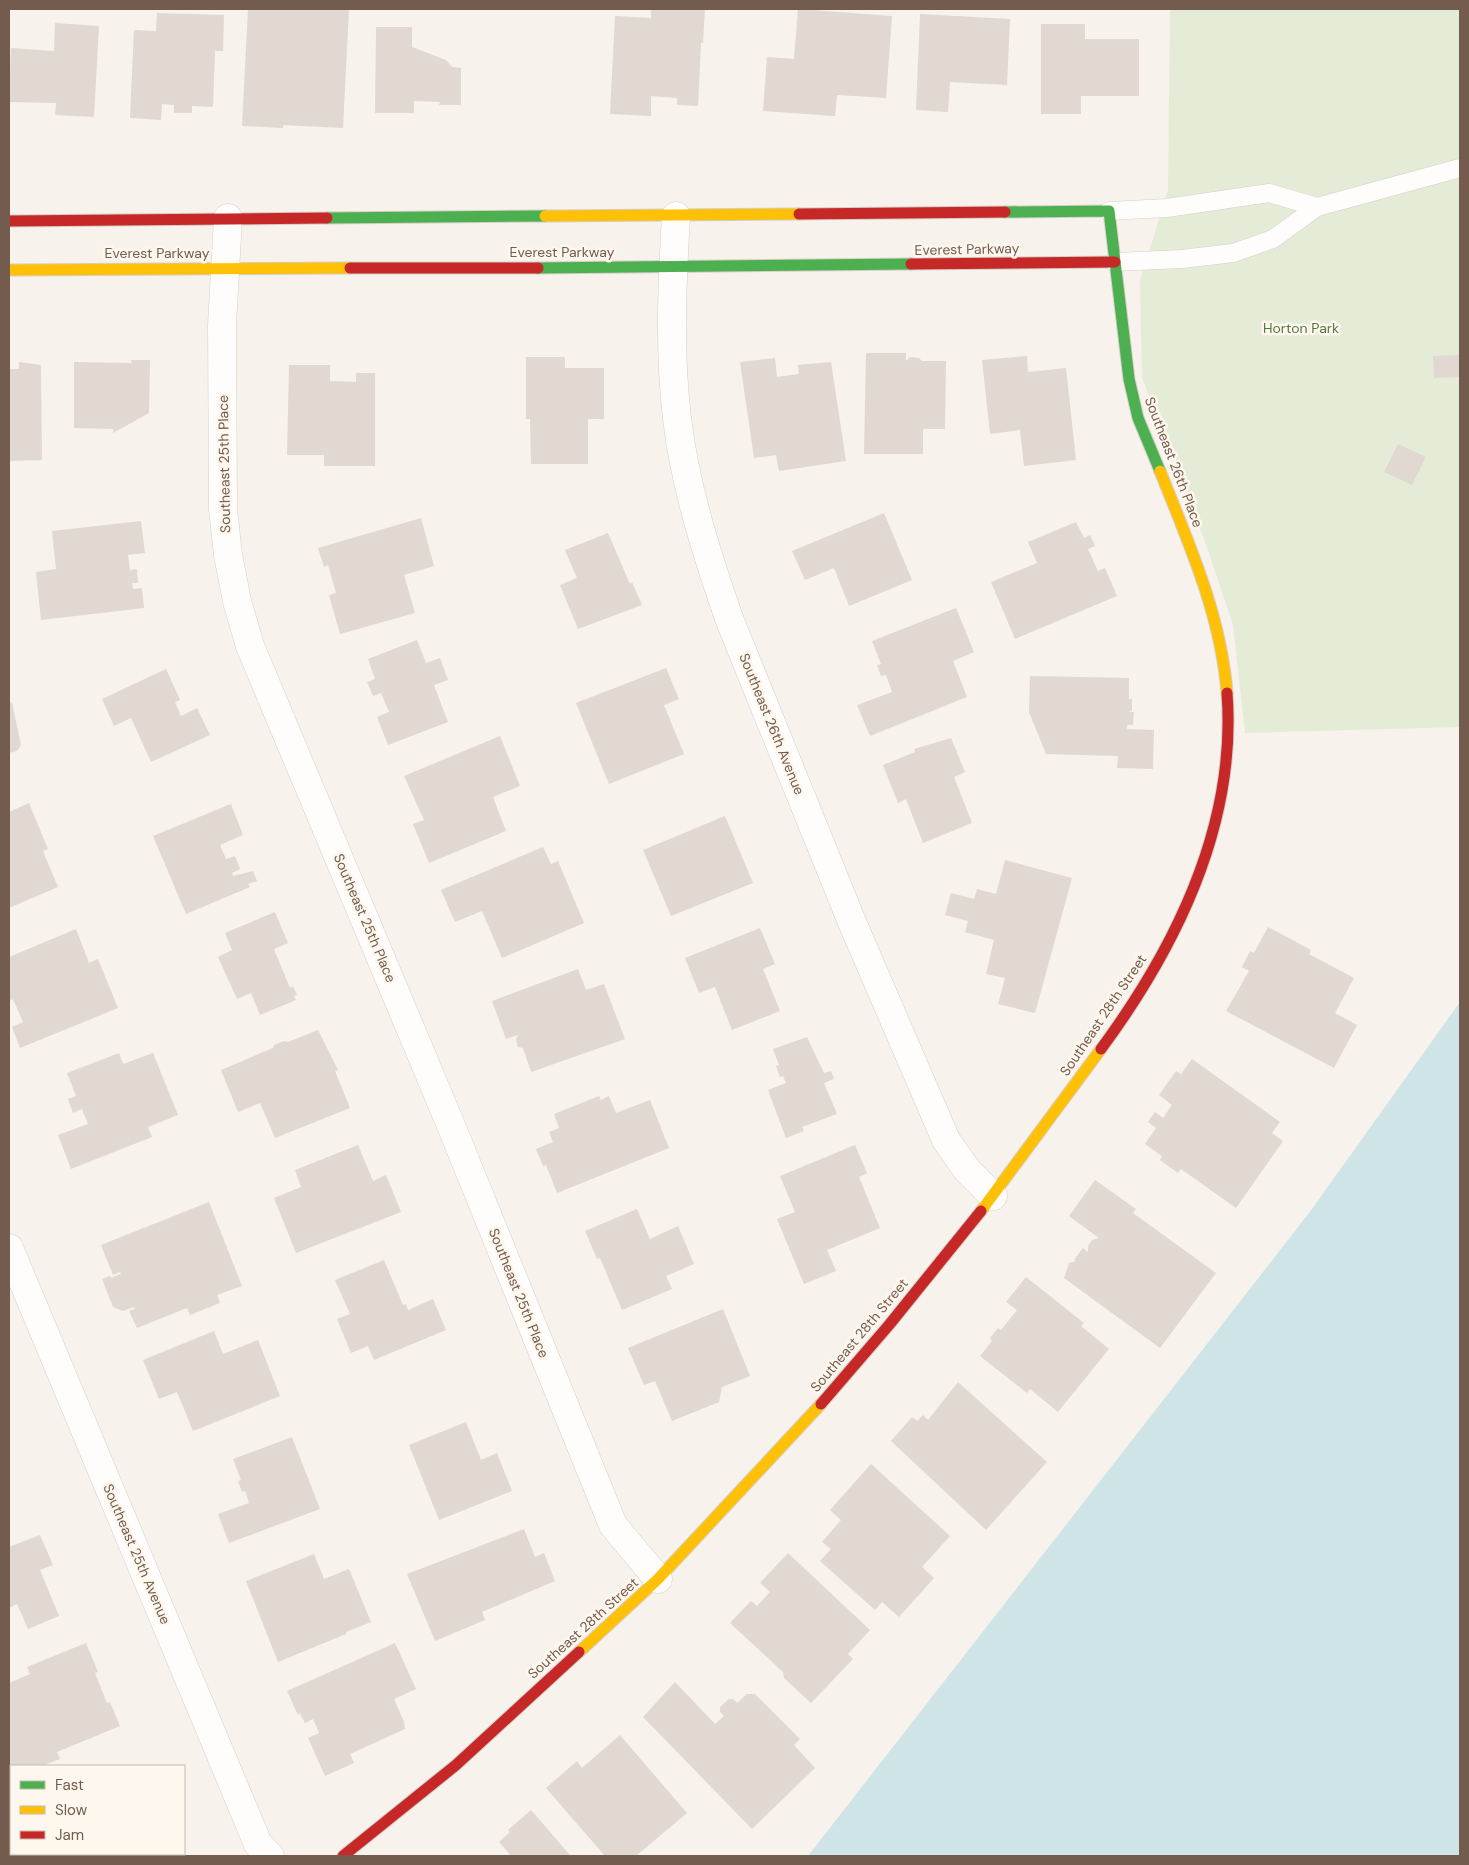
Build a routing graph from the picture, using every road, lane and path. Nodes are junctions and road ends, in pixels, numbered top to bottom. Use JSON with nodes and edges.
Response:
{"nodes":[{"id":1,"x":1460,"y":168,"type":"edge"},
{"id":2,"x":1317,"y":207,"type":"junction"},
{"id":3,"x":1109,"y":211,"type":"junction"},
{"id":4,"x":676,"y":216,"type":"junction"},
{"id":5,"x":228,"y":218,"type":"junction"},
{"id":6,"x":9,"y":221,"type":"edge"},
{"id":7,"x":1115,"y":262,"type":"junction"},
{"id":8,"x":673,"y":267,"type":"junction"},
{"id":9,"x":225,"y":268,"type":"junction"},
{"id":10,"x":9,"y":270,"type":"edge"},
{"id":11,"x":1229,"y":718,"type":"joint"},
{"id":12,"x":993,"y":1196,"type":"junction"},
{"id":13,"x":9,"y":1248,"type":"edge"},
{"id":14,"x":658,"y":1579,"type":"junction"},
{"id":15,"x":270,"y":1856,"type":"edge"},
{"id":16,"x":343,"y":1856,"type":"edge"}],
"edges":[{"from":1,"to":2,"type":"lane"},
{"from":2,"to":3,"type":"lane"},
{"from":2,"to":7,"type":"lane"},
{"from":3,"to":4,"type":"street"},
{"from":3,"to":7,"type":"street","name":"Southeast 26th Place"},
{"from":4,"to":5,"type":"street"},
{"from":4,"to":8,"type":"street","name":"Southeast 26th Avenue"},
{"from":5,"to":6,"type":"street"},
{"from":5,"to":9,"type":"street","name":"Southeast 25th Place"},
{"from":7,"to":8,"type":"street","name":"Everest Parkway"},
{"from":7,"to":11,"type":"street","name":"Southeast 26th Place"},
{"from":8,"to":9,"type":"street","name":"Everest Parkway"},
{"from":8,"to":12,"type":"street","name":"Southeast 26th Avenue"},
{"from":9,"to":10,"type":"street","name":"Everest Parkway"},
{"from":9,"to":14,"type":"street","name":"Southeast 25th Place"},
{"from":11,"to":12,"type":"street","name":"Southeast 28th Street"},
{"from":12,"to":14,"type":"street","name":"Southeast 28th Street"},
{"from":13,"to":15,"type":"street","name":"Southeast 25th Avenue"},
{"from":14,"to":16,"type":"street","name":"Southeast 28th Street"}]}
